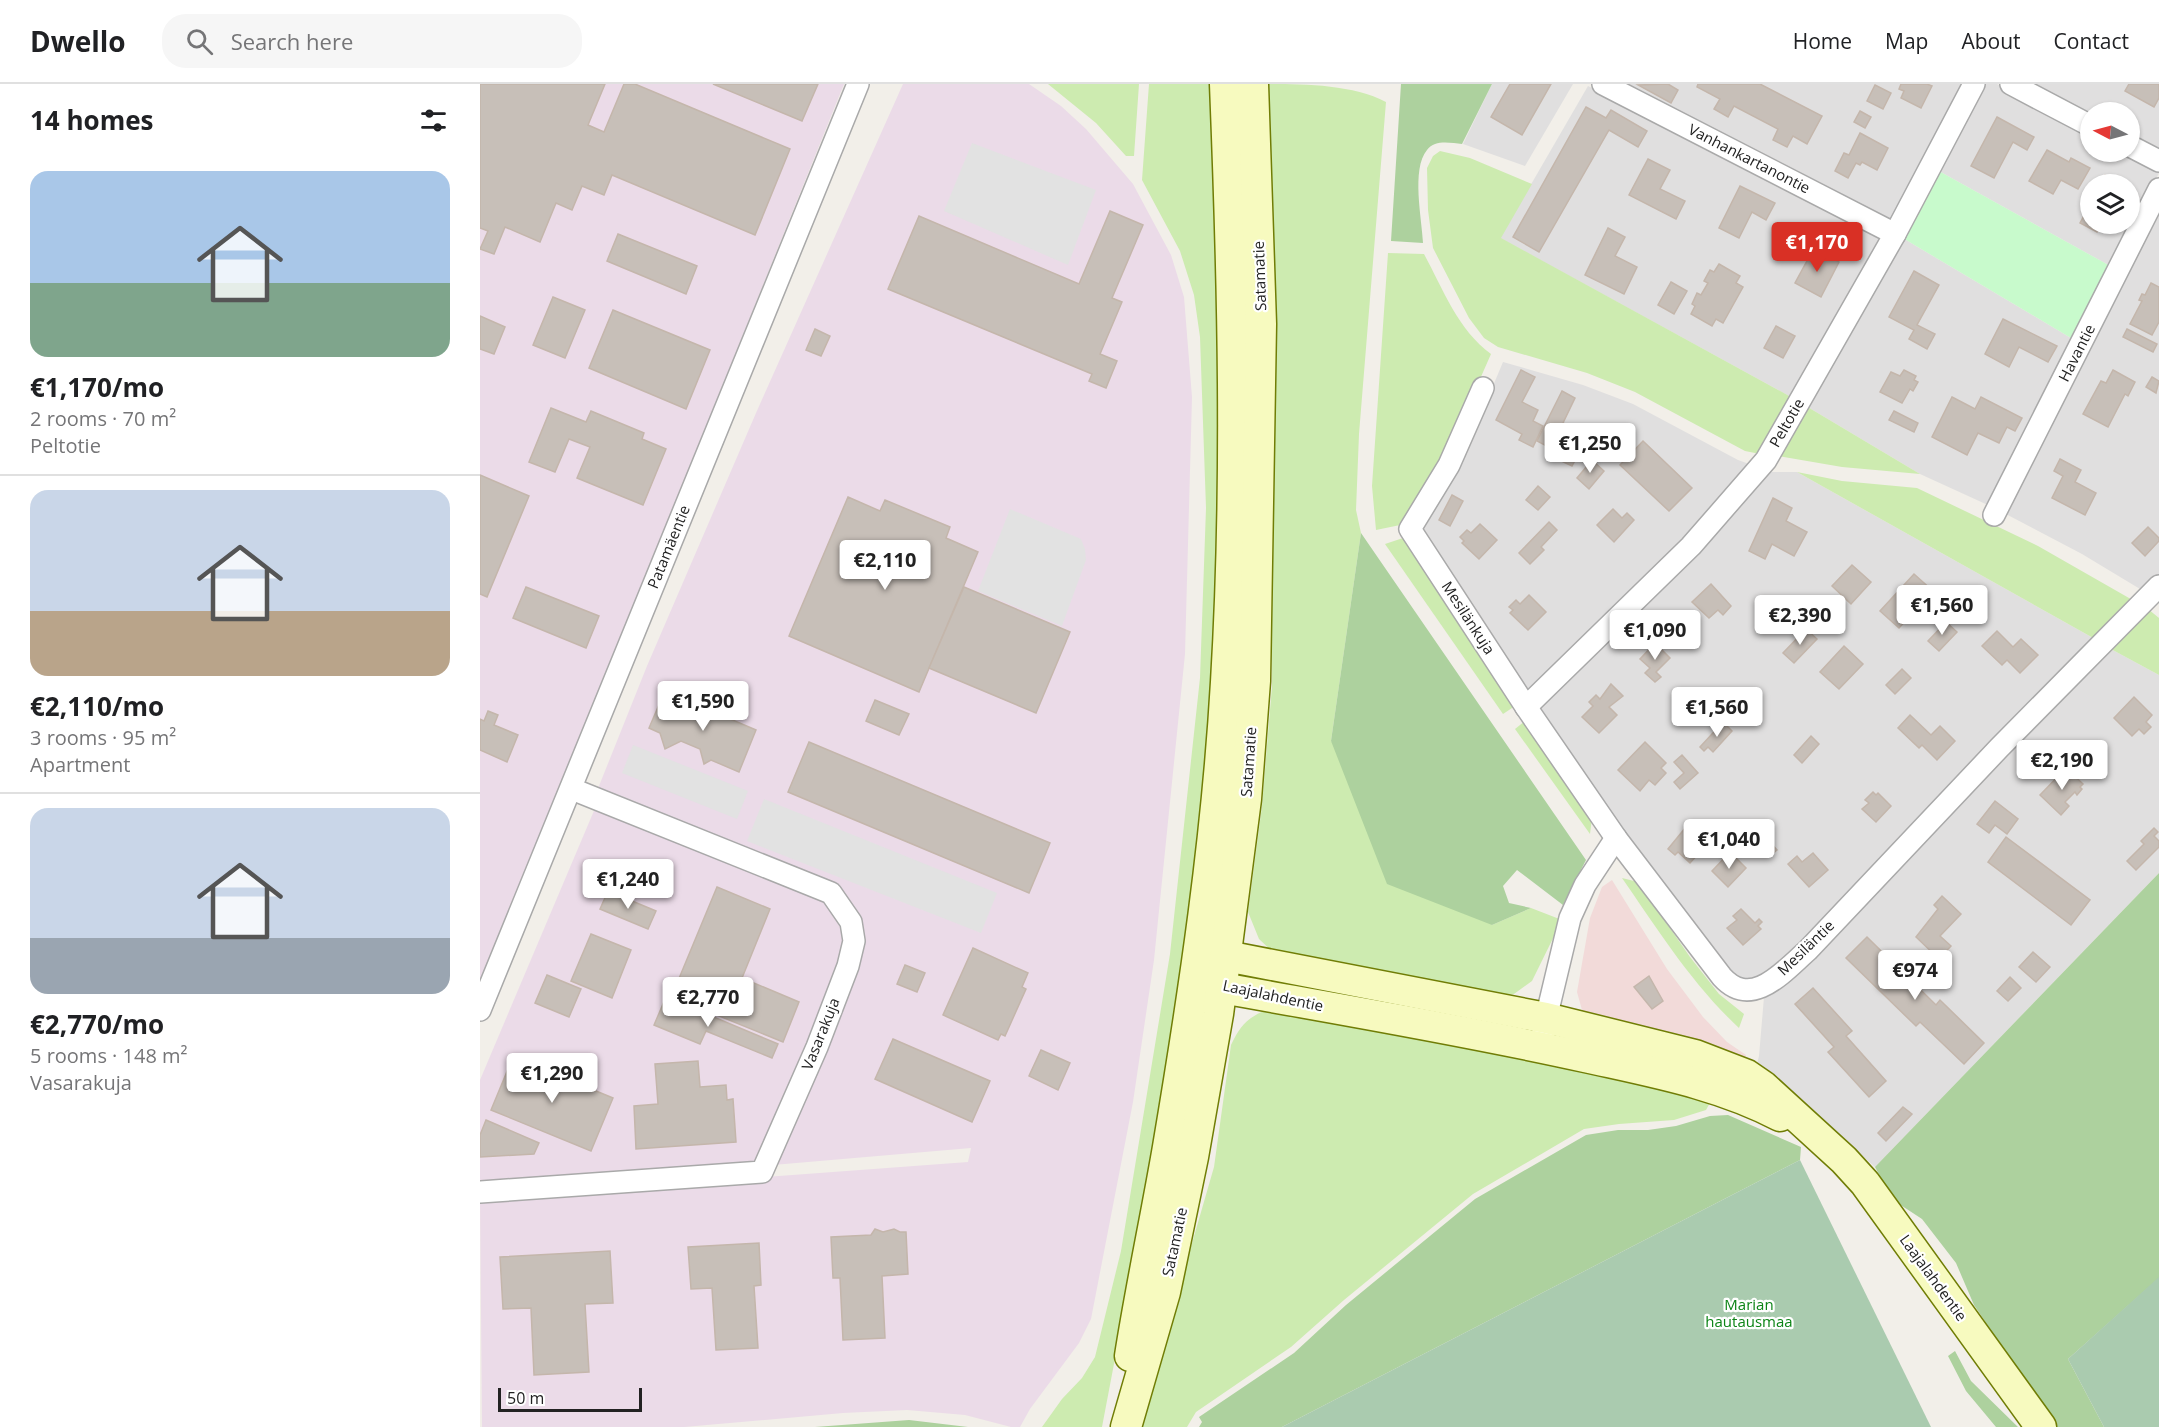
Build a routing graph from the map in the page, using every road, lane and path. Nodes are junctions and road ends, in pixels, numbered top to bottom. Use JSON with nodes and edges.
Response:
{"nodes":[{"id":1,"x":858,"y":84,"type":"edge"},
{"id":2,"x":1225,"y":84,"type":"edge"},
{"id":3,"x":1253,"y":84,"type":"edge"},
{"id":4,"x":1603,"y":84,"type":"edge"},
{"id":5,"x":1974,"y":84,"type":"edge"},
{"id":6,"x":2011,"y":84,"type":"edge"},
{"id":7,"x":2080,"y":120,"type":"edge"},
{"id":8,"x":2140,"y":151,"type":"edge"},
{"id":9,"x":2159,"y":161,"type":"edge"},
{"id":10,"x":2159,"y":189,"type":"edge"},
{"id":11,"x":1895,"y":234,"type":"junction"},
{"id":12,"x":1483,"y":388,"type":"dead end"},
{"id":13,"x":1994,"y":515,"type":"dead end"},
{"id":14,"x":2159,"y":586,"type":"edge"},
{"id":15,"x":1526,"y":707,"type":"junction"},
{"id":16,"x":572,"y":789,"type":"junction"},
{"id":17,"x":1616,"y":838,"type":"junction"},
{"id":18,"x":1226,"y":956,"type":"junction"},
{"id":19,"x":1196,"y":971,"type":"junction"},
{"id":20,"x":1222,"y":988,"type":"junction"},
{"id":21,"x":480,"y":1010,"type":"edge"},
{"id":22,"x":1546,"y":1018,"type":"junction"},
{"id":23,"x":1538,"y":1047,"type":"junction"},
{"id":24,"x":1818,"y":1135,"type":"junction"},
{"id":25,"x":480,"y":1192,"type":"edge"},
{"id":26,"x":1118,"y":1427,"type":"edge"},
{"id":27,"x":1126,"y":1427,"type":"edge"},
{"id":28,"x":2041,"y":1427,"type":"edge"}],
"edges":[{"from":1,"to":16,"type":"street","name":"Patamäentie"},
{"from":2,"to":19,"type":"main road","name":"Satamatie"},
{"from":3,"to":18,"type":"main road","name":"Satamatie"},
{"from":4,"to":11,"type":"street","name":"Vanhankartanontie"},
{"from":5,"to":11,"type":"street","name":"Peltotie"},
{"from":6,"to":7,"type":"street"},
{"from":8,"to":9,"type":"street"},
{"from":10,"to":13,"type":"street","name":"Havantie"},
{"from":11,"to":15,"type":"street","name":"Peltotie"},
{"from":12,"to":15,"type":"street","name":"Mesilänkuja"},
{"from":14,"to":17,"type":"street","name":"Mesiläntie"},
{"from":15,"to":17,"type":"street","name":"Mesilänkuja"},
{"from":16,"to":21,"type":"street","name":"Patamäentie"},
{"from":16,"to":25,"type":"street","name":"Vasarakuja"},
{"from":17,"to":22,"type":"street"},
{"from":18,"to":19,"type":"main road","name":"Laajalahdentie"},
{"from":18,"to":20,"type":"main road","name":"Satamatie"},
{"from":18,"to":22,"type":"main road","name":"Laajalahdentie"},
{"from":19,"to":20,"type":"main road","name":"Laajalahdentie"},
{"from":19,"to":26,"type":"main road","name":"Satamatie"},
{"from":20,"to":23,"type":"main road","name":"Laajalahdentie"},
{"from":20,"to":27,"type":"main road","name":"Satamatie"},
{"from":22,"to":23,"type":"street"},
{"from":22,"to":24,"type":"main road","name":"Laajalahdentie"},
{"from":23,"to":24,"type":"main road","name":"Laajalahdentie"},
{"from":24,"to":28,"type":"main road","name":"Laajalahdentie"}]}
